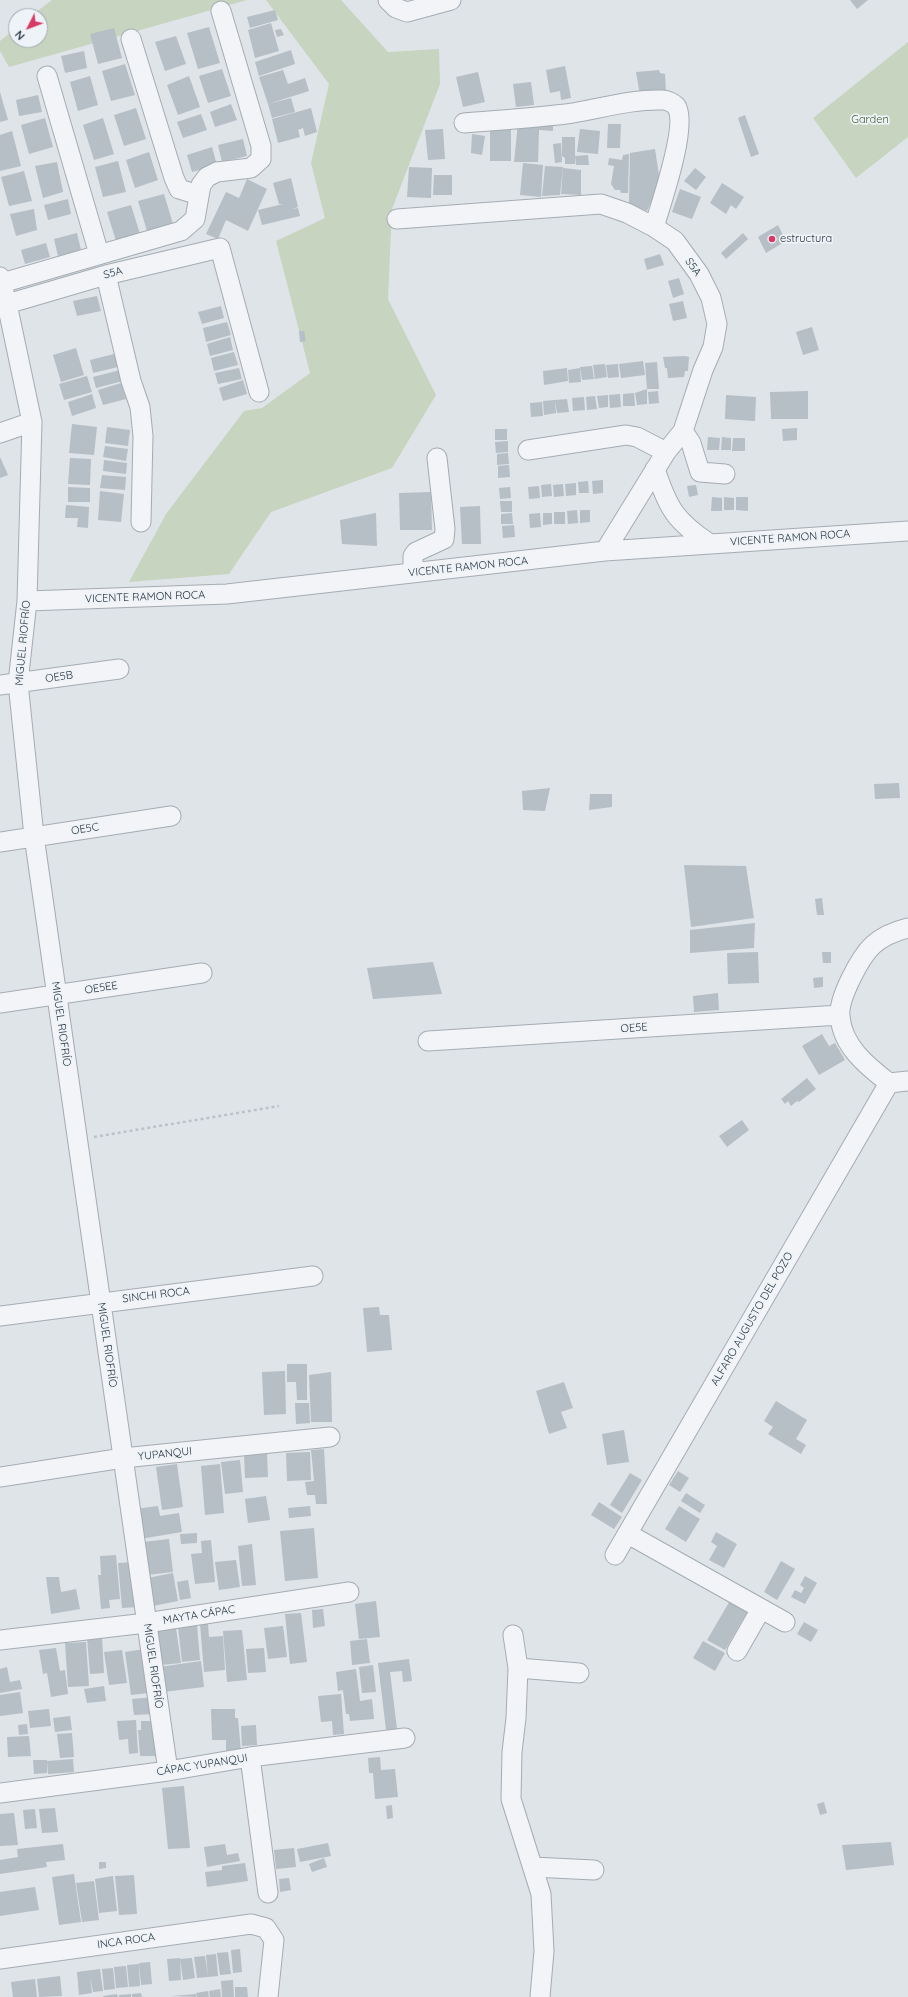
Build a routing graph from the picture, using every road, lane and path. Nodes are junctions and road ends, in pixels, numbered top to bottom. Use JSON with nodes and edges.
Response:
{"nodes":[{"id":1,"x":388,"y":0,"type":"edge"},
{"id":2,"x":451,"y":0,"type":"edge"},
{"id":3,"x":221,"y":11,"type":"dead end"},
{"id":4,"x":130,"y":39,"type":"dead end"},
{"id":5,"x":46,"y":76,"type":"dead end"},
{"id":6,"x":464,"y":123,"type":"dead end"},
{"id":7,"x":199,"y":195,"type":"junction"},
{"id":8,"x":397,"y":219,"type":"dead end"},
{"id":9,"x":654,"y":227,"type":"junction"},
{"id":10,"x":99,"y":254,"type":"junction"},
{"id":11,"x":106,"y":275,"type":"junction"},
{"id":12,"x":1,"y":280,"type":"edge"},
{"id":13,"x":8,"y":304,"type":"junction"},
{"id":14,"x":259,"y":392,"type":"dead end"},
{"id":15,"x":32,"y":422,"type":"junction"},
{"id":16,"x":683,"y":431,"type":"junction"},
{"id":17,"x":0,"y":433,"type":"edge"},
{"id":18,"x":528,"y":450,"type":"dead end"},
{"id":19,"x":666,"y":452,"type":"junction"},
{"id":20,"x":437,"y":458,"type":"dead end"},
{"id":21,"x":655,"y":469,"type":"junction"},
{"id":22,"x":725,"y":474,"type":"dead end"},
{"id":23,"x":141,"y":522,"type":"dead end"},
{"id":24,"x":908,"y":531,"type":"edge"},
{"id":25,"x":710,"y":544,"type":"junction"},
{"id":26,"x":605,"y":552,"type":"junction"},
{"id":27,"x":413,"y":573,"type":"junction"},
{"id":28,"x":28,"y":601,"type":"junction"},
{"id":29,"x":119,"y":669,"type":"dead end"},
{"id":30,"x":9,"y":684,"type":"edge"},
{"id":31,"x":171,"y":816,"type":"dead end"},
{"id":32,"x":34,"y":836,"type":"junction"},
{"id":33,"x":0,"y":842,"type":"edge"},
{"id":34,"x":908,"y":928,"type":"edge"},
{"id":35,"x":202,"y":973,"type":"dead end"},
{"id":36,"x":56,"y":995,"type":"junction"},
{"id":37,"x":0,"y":1003,"type":"edge"},
{"id":38,"x":840,"y":1015,"type":"junction"},
{"id":39,"x":428,"y":1041,"type":"dead end"},
{"id":40,"x":908,"y":1081,"type":"edge"},
{"id":41,"x":889,"y":1083,"type":"junction"},
{"id":42,"x":279,"y":1106,"type":"dead end"},
{"id":43,"x":77,"y":1140,"type":"junction"},
{"id":44,"x":313,"y":1276,"type":"dead end"},
{"id":45,"x":100,"y":1302,"type":"junction"},
{"id":46,"x":0,"y":1316,"type":"edge"},
{"id":47,"x":330,"y":1437,"type":"dead end"},
{"id":48,"x":123,"y":1458,"type":"junction"},
{"id":49,"x":0,"y":1477,"type":"edge"},
{"id":50,"x":628,"y":1534,"type":"junction"},
{"id":51,"x":615,"y":1556,"type":"dead end"},
{"id":52,"x":349,"y":1592,"type":"dead end"},
{"id":53,"x":762,"y":1609,"type":"junction"},
{"id":54,"x":785,"y":1622,"type":"dead end"},
{"id":55,"x":146,"y":1623,"type":"junction"},
{"id":56,"x":513,"y":1635,"type":"dead end"},
{"id":57,"x":0,"y":1640,"type":"edge"},
{"id":58,"x":737,"y":1651,"type":"dead end"},
{"id":59,"x":518,"y":1668,"type":"junction"},
{"id":60,"x":579,"y":1673,"type":"dead end"},
{"id":61,"x":405,"y":1738,"type":"dead end"},
{"id":62,"x":250,"y":1757,"type":"junction"},
{"id":63,"x":168,"y":1771,"type":"junction"},
{"id":64,"x":0,"y":1793,"type":"edge"},
{"id":65,"x":532,"y":1867,"type":"junction"},
{"id":66,"x":594,"y":1870,"type":"dead end"},
{"id":67,"x":268,"y":1893,"type":"dead end"},
{"id":68,"x":0,"y":1959,"type":"edge"},
{"id":69,"x":268,"y":1997,"type":"edge"},
{"id":70,"x":540,"y":1997,"type":"edge"}],
"edges":[{"from":1,"to":2,"type":"street"},
{"from":3,"to":7,"type":"street"},
{"from":4,"to":7,"type":"street"},
{"from":5,"to":10,"type":"street"},
{"from":6,"to":9,"type":"street"},
{"from":7,"to":10,"type":"street"},
{"from":8,"to":9,"type":"street","name":"S5A"},
{"from":9,"to":16,"type":"street","name":"S5A"},
{"from":10,"to":12,"type":"street"},
{"from":11,"to":13,"type":"street","name":"S5A"},
{"from":11,"to":14,"type":"street","name":"S5A"},
{"from":11,"to":23,"type":"street"},
{"from":12,"to":13,"type":"street","name":"MIGUEL RIOFRÍO"},
{"from":13,"to":15,"type":"street","name":"MIGUEL RIOFRÍO"},
{"from":15,"to":17,"type":"street"},
{"from":15,"to":28,"type":"street","name":"MIGUEL RIOFRÍO"},
{"from":16,"to":19,"type":"street","name":"S5A"},
{"from":16,"to":22,"type":"street"},
{"from":18,"to":19,"type":"street"},
{"from":19,"to":21,"type":"street","name":"S5A"},
{"from":20,"to":27,"type":"street"},
{"from":21,"to":25,"type":"street"},
{"from":21,"to":26,"type":"street","name":"S5A"},
{"from":24,"to":25,"type":"street","name":"VICENTE RAMON ROCA"},
{"from":25,"to":26,"type":"street","name":"VICENTE RAMON ROCA"},
{"from":26,"to":27,"type":"street","name":"VICENTE RAMON ROCA"},
{"from":27,"to":28,"type":"street","name":"VICENTE RAMON ROCA"},
{"from":28,"to":30,"type":"street","name":"MIGUEL RIOFRÍO"},
{"from":29,"to":30,"type":"street","name":"OE5B"},
{"from":30,"to":32,"type":"street","name":"MIGUEL RIOFRÍO"},
{"from":31,"to":32,"type":"street","name":"OE5C"},
{"from":32,"to":33,"type":"street","name":"OE5C"},
{"from":32,"to":36,"type":"street","name":"MIGUEL RIOFRÍO"},
{"from":34,"to":38,"type":"street"},
{"from":35,"to":36,"type":"street","name":"OE5EE"},
{"from":36,"to":37,"type":"street","name":"OE5EE"},
{"from":36,"to":43,"type":"street","name":"MIGUEL RIOFRÍO"},
{"from":38,"to":39,"type":"street","name":"OE5E"},
{"from":38,"to":41,"type":"street"},
{"from":40,"to":41,"type":"street"},
{"from":41,"to":50,"type":"street","name":"ALFARO AUGUSTO DEL POZO"},
{"from":42,"to":43,"type":"path"},
{"from":43,"to":45,"type":"street","name":"MIGUEL RIOFRÍO"},
{"from":44,"to":45,"type":"street","name":"SINCHI ROCA"},
{"from":45,"to":46,"type":"street","name":"SINCHI ROCA"},
{"from":45,"to":48,"type":"street","name":"MIGUEL RIOFRÍO"},
{"from":47,"to":48,"type":"street","name":"YUPANQUI"},
{"from":48,"to":49,"type":"street","name":"YUPANQUI"},
{"from":48,"to":55,"type":"street","name":"MIGUEL RIOFRÍO"},
{"from":50,"to":51,"type":"street","name":"ALFARO AUGUSTO DEL POZO"},
{"from":50,"to":53,"type":"street"},
{"from":52,"to":55,"type":"street","name":"MAYTA CÁPAC"},
{"from":53,"to":54,"type":"street"},
{"from":53,"to":58,"type":"street"},
{"from":55,"to":57,"type":"street","name":"MAYTA CÁPAC"},
{"from":55,"to":63,"type":"street","name":"MIGUEL RIOFRÍO"},
{"from":56,"to":59,"type":"street"},
{"from":59,"to":60,"type":"street"},
{"from":59,"to":65,"type":"street"},
{"from":61,"to":62,"type":"street","name":"CÁPAC YUPANQUI"},
{"from":62,"to":63,"type":"street","name":"CÁPAC YUPANQUI"},
{"from":62,"to":67,"type":"street"},
{"from":63,"to":64,"type":"street","name":"CÁPAC YUPANQUI"},
{"from":65,"to":66,"type":"street"},
{"from":65,"to":70,"type":"street"},
{"from":68,"to":69,"type":"street","name":"INCA ROCA"}]}
